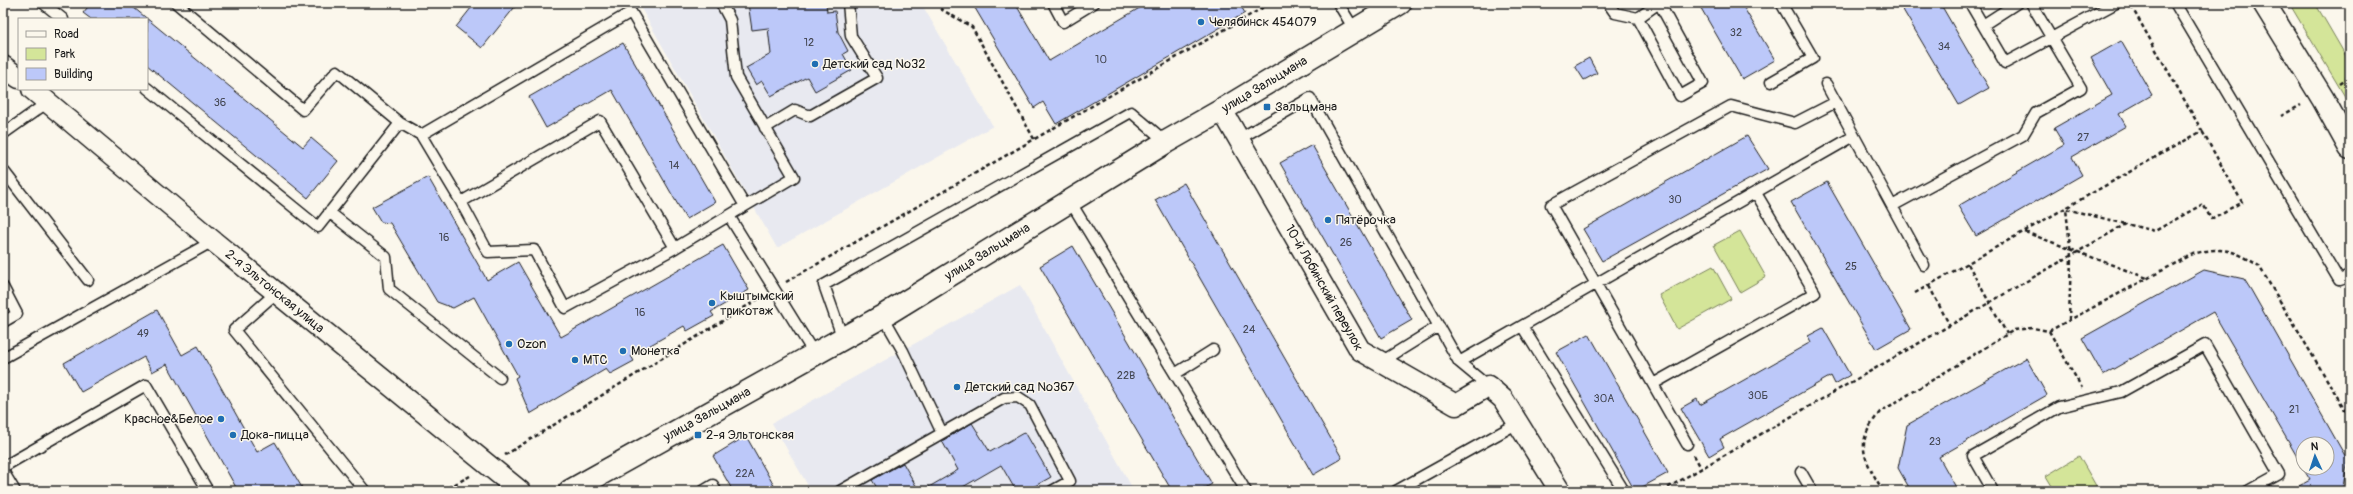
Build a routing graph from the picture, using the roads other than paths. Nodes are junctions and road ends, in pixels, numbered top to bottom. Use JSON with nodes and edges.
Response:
{"nodes":[{"id":1,"x":43,"y":3,"type":"edge"},
{"id":2,"x":176,"y":3,"type":"edge"},
{"id":3,"x":721,"y":3,"type":"edge"},
{"id":4,"x":848,"y":3,"type":"edge"},
{"id":5,"x":1053,"y":3,"type":"edge"},
{"id":6,"x":1094,"y":3,"type":"edge"},
{"id":7,"x":1338,"y":3,"type":"edge"},
{"id":8,"x":1400,"y":3,"type":"edge"},
{"id":9,"x":1608,"y":3,"type":"edge"},
{"id":10,"x":1659,"y":3,"type":"edge"},
{"id":11,"x":1781,"y":3,"type":"edge"},
{"id":12,"x":1970,"y":3,"type":"edge"},
{"id":13,"x":2017,"y":3,"type":"edge"},
{"id":14,"x":2031,"y":3,"type":"edge"},
{"id":15,"x":2116,"y":3,"type":"edge"},
{"id":16,"x":2174,"y":3,"type":"edge"},
{"id":17,"x":2264,"y":3,"type":"edge"},
{"id":18,"x":62,"y":18,"type":"edge"},
{"id":19,"x":1638,"y":18,"type":"junction"},
{"id":20,"x":1982,"y":25,"type":"junction"},
{"id":21,"x":1354,"y":29,"type":"junction"},
{"id":22,"x":2052,"y":38,"type":"junction"},
{"id":23,"x":3,"y":66,"type":"edge"},
{"id":24,"x":18,"y":77,"type":"edge"},
{"id":25,"x":1771,"y":82,"type":"dead end"},
{"id":26,"x":1826,"y":84,"type":"dead end"},
{"id":27,"x":148,"y":89,"type":"edge"},
{"id":28,"x":33,"y":90,"type":"edge"},
{"id":29,"x":48,"y":102,"type":"junction"},
{"id":30,"x":1836,"y":102,"type":"junction"},
{"id":31,"x":1222,"y":110,"type":"junction"},
{"id":32,"x":400,"y":123,"type":"junction"},
{"id":33,"x":765,"y":128,"type":"junction"},
{"id":34,"x":3,"y":134,"type":"edge"},
{"id":35,"x":421,"y":135,"type":"junction"},
{"id":36,"x":1854,"y":136,"type":"junction"},
{"id":37,"x":1238,"y":139,"type":"junction"},
{"id":38,"x":1166,"y":142,"type":"junction"},
{"id":39,"x":2350,"y":148,"type":"edge"},
{"id":40,"x":3,"y":170,"type":"edge"},
{"id":41,"x":1756,"y":193,"type":"junction"},
{"id":42,"x":1070,"y":201,"type":"junction"},
{"id":43,"x":461,"y":202,"type":"junction"},
{"id":44,"x":745,"y":206,"type":"junction"},
{"id":45,"x":1892,"y":206,"type":"junction"},
{"id":46,"x":329,"y":212,"type":"junction"},
{"id":47,"x":729,"y":216,"type":"junction"},
{"id":48,"x":213,"y":241,"type":"junction"},
{"id":49,"x":675,"y":248,"type":"junction"},
{"id":50,"x":1924,"y":265,"type":"dead end"},
{"id":51,"x":2350,"y":276,"type":"edge"},
{"id":52,"x":88,"y":280,"type":"dead end"},
{"id":53,"x":1597,"y":283,"type":"junction"},
{"id":54,"x":3,"y":287,"type":"edge"},
{"id":55,"x":276,"y":293,"type":"junction"},
{"id":56,"x":883,"y":316,"type":"junction"},
{"id":57,"x":3,"y":322,"type":"edge"},
{"id":58,"x":1439,"y":326,"type":"junction"},
{"id":59,"x":1522,"y":326,"type":"junction"},
{"id":60,"x":843,"y":339,"type":"junction"},
{"id":61,"x":1213,"y":350,"type":"dead end"},
{"id":62,"x":815,"y":355,"type":"junction"},
{"id":63,"x":3,"y":358,"type":"edge"},
{"id":64,"x":1381,"y":362,"type":"junction"},
{"id":65,"x":1460,"y":362,"type":"junction"},
{"id":66,"x":1175,"y":374,"type":"junction"},
{"id":67,"x":500,"y":378,"type":"dead end"},
{"id":68,"x":1654,"y":384,"type":"junction"},
{"id":69,"x":1488,"y":386,"type":"junction"},
{"id":70,"x":1518,"y":423,"type":"junction"},
{"id":71,"x":942,"y":433,"type":"junction"},
{"id":72,"x":1688,"y":444,"type":"dead end"},
{"id":73,"x":3,"y":467,"type":"edge"},
{"id":74,"x":3,"y":471,"type":"edge"},
{"id":75,"x":1801,"y":472,"type":"dead end"},
{"id":76,"x":15,"y":491,"type":"edge"},
{"id":77,"x":208,"y":491,"type":"edge"},
{"id":78,"x":365,"y":491,"type":"edge"},
{"id":79,"x":520,"y":491,"type":"edge"},
{"id":80,"x":570,"y":491,"type":"edge"},
{"id":81,"x":703,"y":491,"type":"edge"},
{"id":82,"x":716,"y":491,"type":"edge"},
{"id":83,"x":840,"y":491,"type":"edge"},
{"id":84,"x":1052,"y":491,"type":"edge"},
{"id":85,"x":1246,"y":491,"type":"edge"},
{"id":86,"x":1396,"y":491,"type":"edge"},
{"id":87,"x":1560,"y":491,"type":"edge"},
{"id":88,"x":1624,"y":491,"type":"edge"},
{"id":89,"x":1812,"y":491,"type":"edge"},
{"id":90,"x":1993,"y":491,"type":"edge"},
{"id":91,"x":2248,"y":491,"type":"edge"}],
"edges":[{"from":1,"to":18,"type":"lane"},
{"from":2,"to":32,"type":"lane"},
{"from":3,"to":33,"type":"lane"},
{"from":4,"to":33,"type":"lane"},
{"from":5,"to":6,"type":"lane"},
{"from":7,"to":21,"type":"lane"},
{"from":8,"to":21,"type":"street","name":"улица Зальцмана"},
{"from":9,"to":19,"type":"lane"},
{"from":10,"to":19,"type":"lane"},
{"from":10,"to":19,"type":"lane"},
{"from":11,"to":25,"type":"lane"},
{"from":12,"to":20,"type":"lane"},
{"from":13,"to":20,"type":"lane"},
{"from":14,"to":22,"type":"lane"},
{"from":15,"to":22,"type":"lane"},
{"from":16,"to":51,"type":"lane"},
{"from":17,"to":39,"type":"street"},
{"from":20,"to":22,"type":"lane"},
{"from":21,"to":31,"type":"street","name":"улица Зальцмана"},
{"from":22,"to":45,"type":"lane"},
{"from":23,"to":24,"type":"street"},
{"from":26,"to":30,"type":"lane"},
{"from":27,"to":46,"type":"lane"},
{"from":28,"to":29,"type":"street","name":"2-я Эльтонская улица"},
{"from":29,"to":34,"type":"lane"},
{"from":29,"to":48,"type":"street","name":"2-я Эльтонская улица"},
{"from":30,"to":36,"type":"lane"},
{"from":30,"to":53,"type":"lane"},
{"from":31,"to":37,"type":"street","name":"10-й Лобинский переулок"},
{"from":31,"to":38,"type":"street","name":"улица Зальцмана"},
{"from":32,"to":35,"type":"lane"},
{"from":32,"to":46,"type":"lane"},
{"from":33,"to":44,"type":"lane"},
{"from":35,"to":43,"type":"lane"},
{"from":35,"to":44,"type":"lane"},
{"from":36,"to":41,"type":"lane"},
{"from":36,"to":45,"type":"lane"},
{"from":37,"to":58,"type":"lane"},
{"from":37,"to":64,"type":"street","name":"10-й Лобинский переулок"},
{"from":38,"to":42,"type":"street","name":"улица Зальцмана"},
{"from":38,"to":60,"type":"lane"},
{"from":40,"to":52,"type":"lane"},
{"from":41,"to":53,"type":"lane"},
{"from":41,"to":68,"type":"lane"},
{"from":42,"to":56,"type":"street","name":"улица Зальцмана"},
{"from":42,"to":66,"type":"lane"},
{"from":43,"to":49,"type":"lane"},
{"from":43,"to":49,"type":"lane"},
{"from":44,"to":47,"type":"lane"},
{"from":45,"to":50,"type":"lane"},
{"from":46,"to":67,"type":"lane"},
{"from":47,"to":49,"type":"lane"},
{"from":47,"to":62,"type":"lane"},
{"from":48,"to":55,"type":"street","name":"2-я Эльтонская улица"},
{"from":48,"to":63,"type":"lane"},
{"from":53,"to":59,"type":"lane"},
{"from":53,"to":68,"type":"lane"},
{"from":54,"to":57,"type":"lane"},
{"from":55,"to":78,"type":"lane"},
{"from":55,"to":79,"type":"street","name":"2-я Эльтонская улица"},
{"from":56,"to":60,"type":"street","name":"улица Зальцмана"},
{"from":56,"to":71,"type":"lane"},
{"from":58,"to":64,"type":"lane"},
{"from":58,"to":65,"type":"lane"},
{"from":59,"to":65,"type":"lane"},
{"from":59,"to":88,"type":"lane"},
{"from":60,"to":62,"type":"street","name":"улица Зальцмана"},
{"from":61,"to":66,"type":"lane"},
{"from":62,"to":80,"type":"street","name":"улица Зальцмана"},
{"from":64,"to":69,"type":"street","name":"10-й Лобинский переулок"},
{"from":65,"to":69,"type":"lane"},
{"from":66,"to":85,"type":"lane"},
{"from":68,"to":72,"type":"lane"},
{"from":69,"to":70,"type":"street"},
{"from":70,"to":86,"type":"lane"},
{"from":70,"to":87,"type":"street"},
{"from":71,"to":83,"type":"lane"},
{"from":71,"to":84,"type":"lane"},
{"from":73,"to":77,"type":"lane"},
{"from":74,"to":76,"type":"lane"},
{"from":75,"to":89,"type":"lane"},
{"from":81,"to":82,"type":"lane"},
{"from":90,"to":91,"type":"lane"}]}
